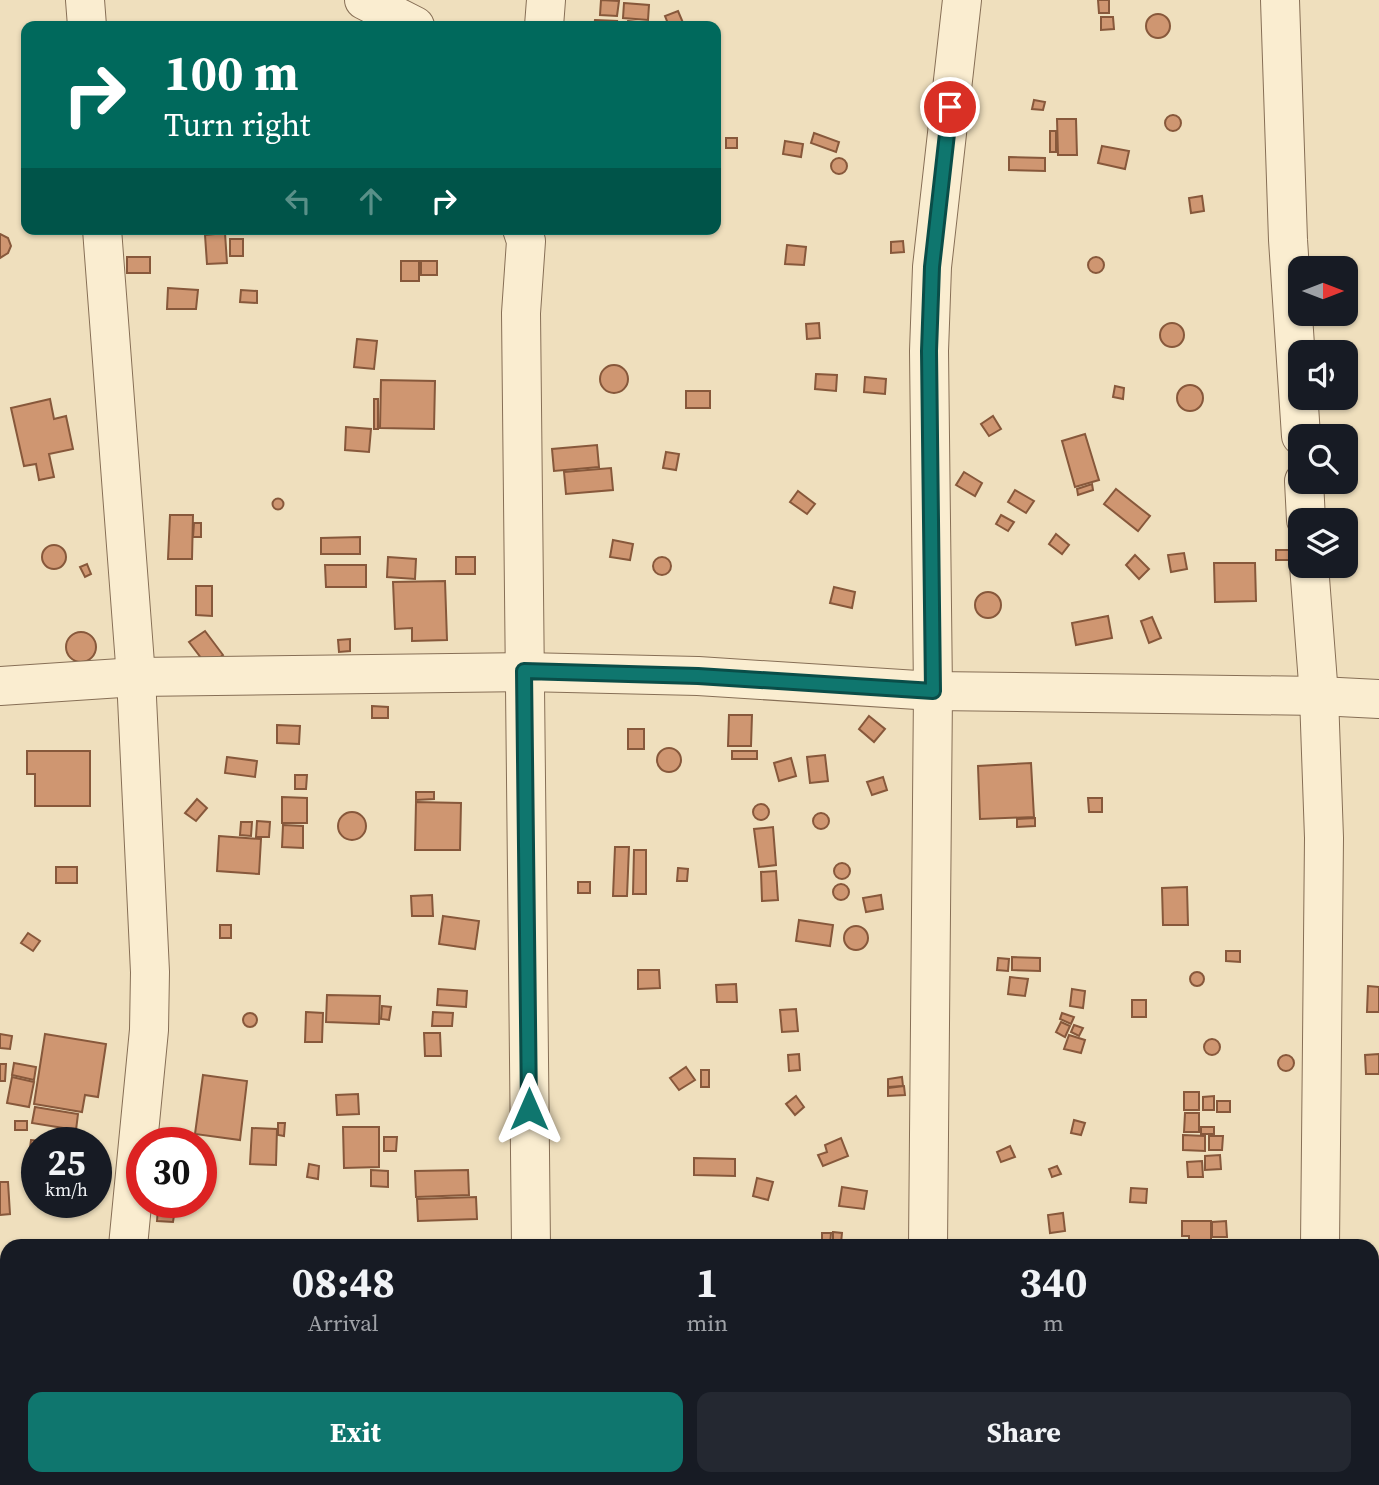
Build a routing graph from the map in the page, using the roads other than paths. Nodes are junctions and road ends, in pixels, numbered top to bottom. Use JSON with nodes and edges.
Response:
{"nodes":[{"id":1,"x":85,"y":0,"type":"edge"},
{"id":2,"x":364,"y":0,"type":"edge"},
{"id":3,"x":546,"y":0,"type":"edge"},
{"id":4,"x":962,"y":0,"type":"edge"},
{"id":5,"x":1280,"y":0,"type":"edge"},
{"id":6,"x":87,"y":21,"type":"edge"},
{"id":7,"x":405,"y":21,"type":"edge"},
{"id":8,"x":544,"y":21,"type":"edge"},
{"id":9,"x":103,"y":235,"type":"edge"},
{"id":10,"x":525,"y":235,"type":"edge"},
{"id":11,"x":1300,"y":424,"type":"edge"},
{"id":12,"x":1310,"y":578,"type":"edge"},
{"id":13,"x":524,"y":671,"type":"junction"},
{"id":14,"x":136,"y":677,"type":"junction"},
{"id":15,"x":0,"y":687,"type":"edge"},
{"id":16,"x":933,"y":691,"type":"junction"},
{"id":17,"x":1319,"y":696,"type":"junction"},
{"id":18,"x":1379,"y":699,"type":"edge"},
{"id":19,"x":129,"y":1239,"type":"edge"},
{"id":20,"x":531,"y":1239,"type":"edge"},
{"id":21,"x":928,"y":1239,"type":"edge"},
{"id":22,"x":1320,"y":1239,"type":"edge"}],
"edges":[{"from":1,"to":6,"type":"street"},
{"from":2,"to":7,"type":"street"},
{"from":3,"to":8,"type":"street"},
{"from":4,"to":16,"type":"street"},
{"from":5,"to":11,"type":"street"},
{"from":9,"to":14,"type":"street"},
{"from":10,"to":13,"type":"street"},
{"from":12,"to":17,"type":"street"},
{"from":13,"to":14,"type":"street"},
{"from":13,"to":16,"type":"street"},
{"from":13,"to":20,"type":"street"},
{"from":14,"to":15,"type":"street"},
{"from":14,"to":19,"type":"street"},
{"from":16,"to":17,"type":"street"},
{"from":16,"to":21,"type":"street"},
{"from":17,"to":18,"type":"street"},
{"from":17,"to":22,"type":"street"}]}
